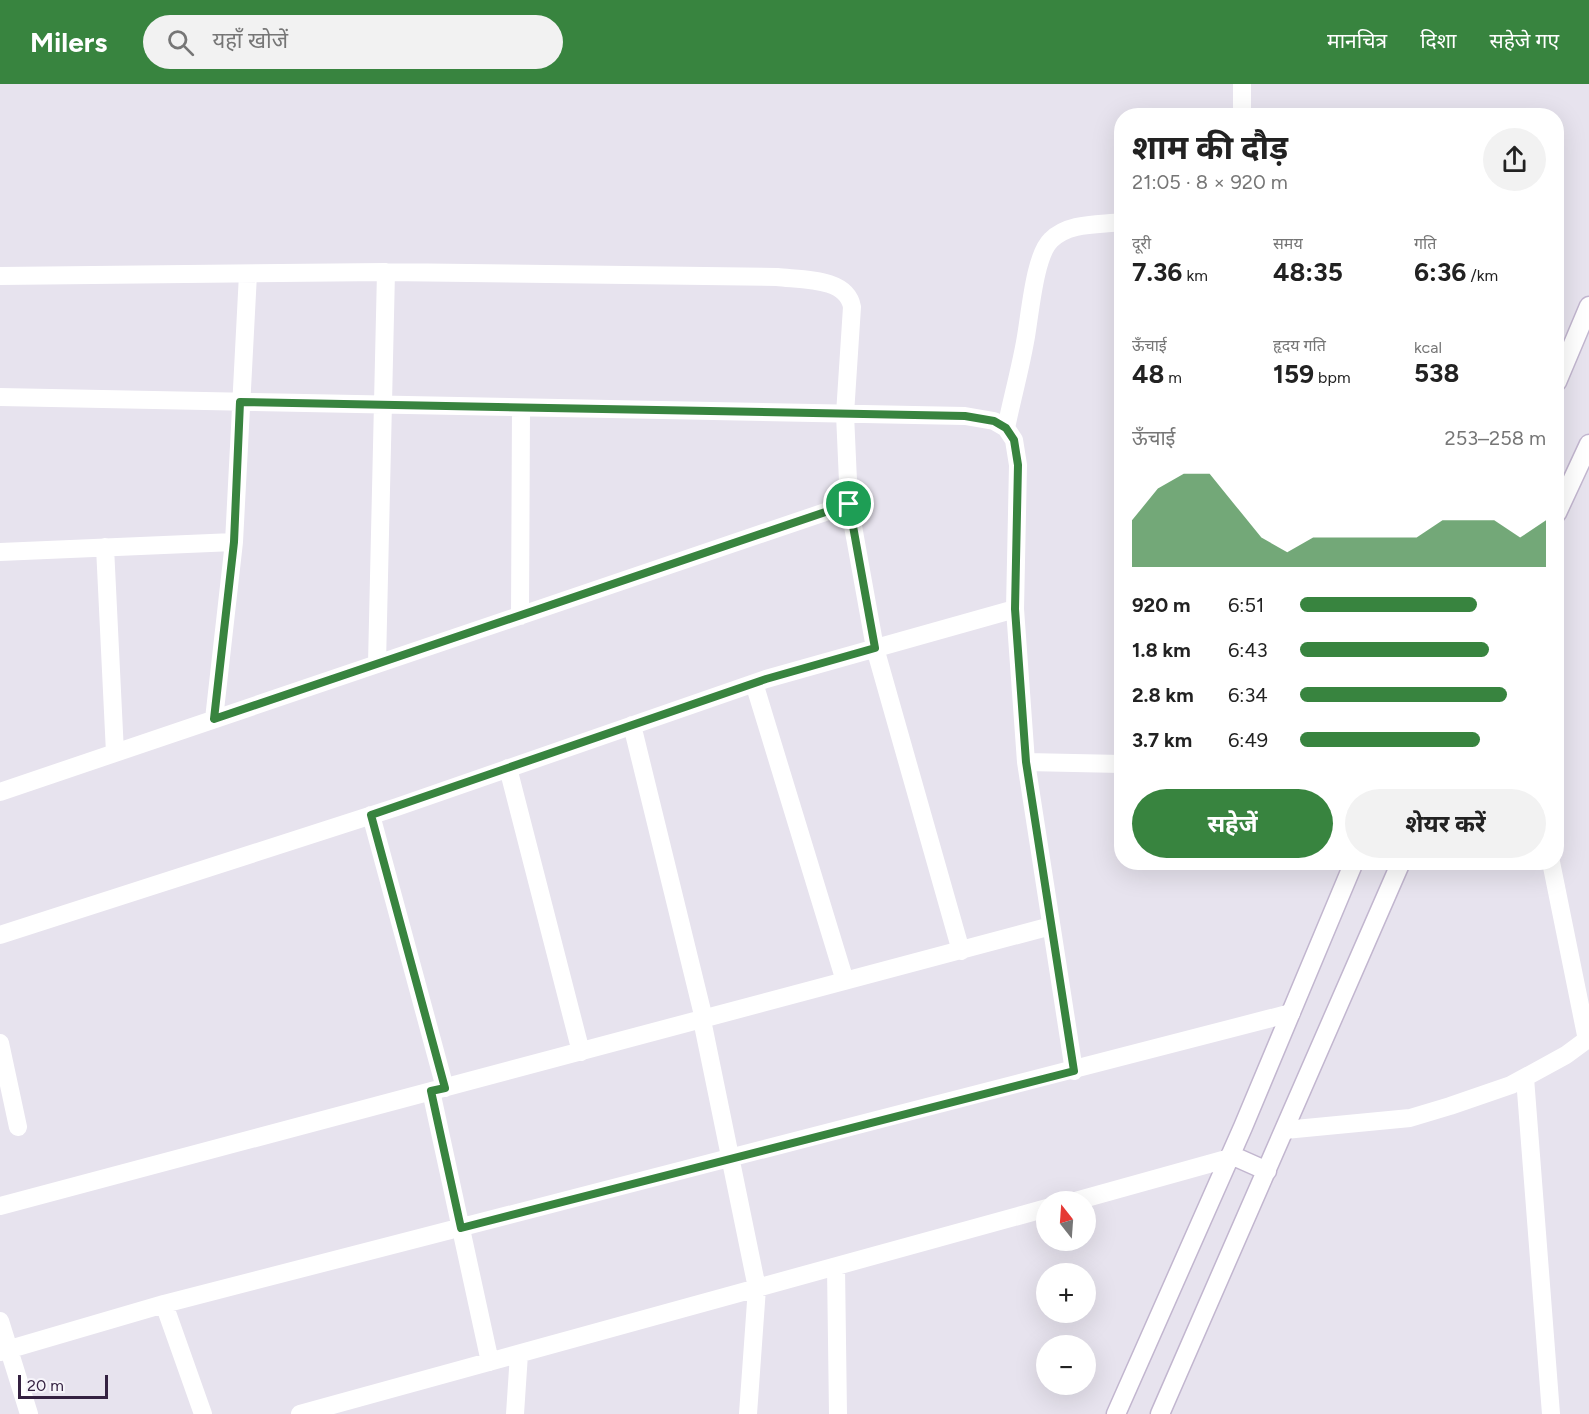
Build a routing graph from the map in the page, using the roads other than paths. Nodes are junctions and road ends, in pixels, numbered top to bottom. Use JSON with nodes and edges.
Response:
{"nodes":[{"id":1,"x":1242,"y":84,"type":"edge"},
{"id":2,"x":1242,"y":108,"type":"edge"},
{"id":3,"x":1114,"y":223,"type":"edge"},
{"id":4,"x":386,"y":272,"type":"junction"},
{"id":5,"x":248,"y":274,"type":"junction"},
{"id":6,"x":0,"y":276,"type":"edge"},
{"id":7,"x":1589,"y":308,"type":"edge"},
{"id":8,"x":1564,"y":366,"type":"edge"},
{"id":9,"x":0,"y":397,"type":"edge"},
{"id":10,"x":240,"y":402,"type":"junction"},
{"id":11,"x":384,"y":405,"type":"junction"},
{"id":12,"x":521,"y":408,"type":"junction"},
{"id":13,"x":845,"y":414,"type":"junction"},
{"id":14,"x":1006,"y":428,"type":"junction"},
{"id":15,"x":1589,"y":444,"type":"edge"},
{"id":16,"x":1582,"y":476,"type":"edge"},
{"id":17,"x":1564,"y":503,"type":"edge"},
{"id":18,"x":849,"y":504,"type":"junction"},
{"id":19,"x":234,"y":542,"type":"junction"},
{"id":20,"x":105,"y":547,"type":"junction"},
{"id":21,"x":0,"y":552,"type":"edge"},
{"id":22,"x":1015,"y":609,"type":"junction"},
{"id":23,"x":520,"y":616,"type":"junction"},
{"id":24,"x":875,"y":648,"type":"junction"},
{"id":25,"x":377,"y":664,"type":"junction"},
{"id":26,"x":754,"y":683,"type":"junction"},
{"id":27,"x":214,"y":719,"type":"junction"},
{"id":28,"x":633,"y":725,"type":"junction"},
{"id":29,"x":115,"y":753,"type":"junction"},
{"id":30,"x":1026,"y":762,"type":"junction"},
{"id":31,"x":1114,"y":764,"type":"edge"},
{"id":32,"x":508,"y":768,"type":"junction"},
{"id":33,"x":0,"y":792,"type":"edge"},
{"id":34,"x":371,"y":815,"type":"junction"},
{"id":35,"x":1351,"y":870,"type":"edge"},
{"id":36,"x":1398,"y":870,"type":"edge"},
{"id":37,"x":1553,"y":870,"type":"edge"},
{"id":38,"x":1051,"y":926,"type":"junction"},
{"id":39,"x":0,"y":935,"type":"edge"},
{"id":40,"x":961,"y":951,"type":"junction"},
{"id":41,"x":846,"y":981,"type":"junction"},
{"id":42,"x":1291,"y":1013,"type":"junction"},
{"id":43,"x":703,"y":1019,"type":"junction"},
{"id":44,"x":1588,"y":1039,"type":"edge"},
{"id":45,"x":0,"y":1042,"type":"edge"},
{"id":46,"x":581,"y":1052,"type":"junction"},
{"id":47,"x":1074,"y":1071,"type":"junction"},
{"id":48,"x":1525,"y":1078,"type":"junction"},
{"id":49,"x":438,"y":1089,"type":"junction"},
{"id":50,"x":18,"y":1128,"type":"dead end"},
{"id":51,"x":1285,"y":1130,"type":"junction"},
{"id":52,"x":1230,"y":1157,"type":"junction"},
{"id":53,"x":731,"y":1159,"type":"junction"},
{"id":54,"x":1267,"y":1172,"type":"junction"},
{"id":55,"x":1096,"y":1195,"type":"edge"},
{"id":56,"x":0,"y":1206,"type":"edge"},
{"id":57,"x":1036,"y":1211,"type":"edge"},
{"id":58,"x":461,"y":1228,"type":"junction"},
{"id":59,"x":836,"y":1267,"type":"junction"},
{"id":60,"x":757,"y":1288,"type":"junction"},
{"id":61,"x":164,"y":1305,"type":"junction"},
{"id":62,"x":0,"y":1321,"type":"edge"},
{"id":63,"x":4,"y":1351,"type":"edge"},
{"id":64,"x":519,"y":1354,"type":"junction"},
{"id":65,"x":490,"y":1362,"type":"junction"},
{"id":66,"x":29,"y":1414,"type":"edge"},
{"id":67,"x":203,"y":1414,"type":"edge"},
{"id":68,"x":300,"y":1414,"type":"edge"},
{"id":69,"x":515,"y":1414,"type":"edge"},
{"id":70,"x":748,"y":1414,"type":"edge"},
{"id":71,"x":838,"y":1414,"type":"edge"},
{"id":72,"x":1116,"y":1414,"type":"edge"},
{"id":73,"x":1160,"y":1414,"type":"edge"},
{"id":74,"x":1551,"y":1414,"type":"edge"}],
"edges":[{"from":1,"to":2,"type":"street"},
{"from":3,"to":14,"type":"street"},
{"from":4,"to":5,"type":"street"},
{"from":4,"to":11,"type":"street"},
{"from":4,"to":13,"type":"street"},
{"from":5,"to":6,"type":"street"},
{"from":5,"to":10,"type":"street"},
{"from":7,"to":8,"type":"street"},
{"from":9,"to":10,"type":"street"},
{"from":10,"to":11,"type":"street"},
{"from":10,"to":19,"type":"street"},
{"from":11,"to":12,"type":"street"},
{"from":11,"to":25,"type":"street"},
{"from":12,"to":13,"type":"street"},
{"from":12,"to":23,"type":"street"},
{"from":13,"to":14,"type":"street"},
{"from":13,"to":18,"type":"street"},
{"from":14,"to":22,"type":"street"},
{"from":15,"to":16,"type":"street"},
{"from":16,"to":17,"type":"street"},
{"from":18,"to":23,"type":"street"},
{"from":18,"to":24,"type":"street"},
{"from":19,"to":20,"type":"street"},
{"from":19,"to":27,"type":"street"},
{"from":20,"to":21,"type":"street"},
{"from":20,"to":29,"type":"street"},
{"from":22,"to":24,"type":"street"},
{"from":22,"to":30,"type":"street"},
{"from":23,"to":25,"type":"street"},
{"from":24,"to":26,"type":"street"},
{"from":24,"to":40,"type":"street"},
{"from":25,"to":27,"type":"street"},
{"from":26,"to":28,"type":"street"},
{"from":26,"to":41,"type":"street"},
{"from":27,"to":29,"type":"street"},
{"from":28,"to":32,"type":"street"},
{"from":28,"to":43,"type":"street"},
{"from":29,"to":33,"type":"street"},
{"from":30,"to":31,"type":"street"},
{"from":30,"to":38,"type":"street"},
{"from":32,"to":34,"type":"street"},
{"from":32,"to":46,"type":"street"},
{"from":34,"to":39,"type":"street"},
{"from":34,"to":49,"type":"street"},
{"from":35,"to":42,"type":"street"},
{"from":36,"to":51,"type":"street"},
{"from":37,"to":44,"type":"street"},
{"from":38,"to":40,"type":"street"},
{"from":38,"to":47,"type":"street"},
{"from":40,"to":41,"type":"street"},
{"from":41,"to":43,"type":"street"},
{"from":42,"to":47,"type":"street"},
{"from":42,"to":52,"type":"street"},
{"from":43,"to":46,"type":"street"},
{"from":43,"to":53,"type":"street"},
{"from":44,"to":48,"type":"street"},
{"from":45,"to":50,"type":"street"},
{"from":46,"to":49,"type":"street"},
{"from":47,"to":53,"type":"street"},
{"from":48,"to":51,"type":"street"},
{"from":48,"to":74,"type":"street"},
{"from":49,"to":56,"type":"street"},
{"from":49,"to":58,"type":"street"},
{"from":51,"to":54,"type":"street"},
{"from":52,"to":54,"type":"street"},
{"from":52,"to":55,"type":"street"},
{"from":52,"to":72,"type":"street"},
{"from":53,"to":58,"type":"street"},
{"from":53,"to":60,"type":"street"},
{"from":54,"to":73,"type":"street"},
{"from":57,"to":59,"type":"street"},
{"from":58,"to":61,"type":"street"},
{"from":58,"to":65,"type":"street"},
{"from":59,"to":60,"type":"street"},
{"from":59,"to":71,"type":"street"},
{"from":60,"to":64,"type":"street"},
{"from":60,"to":70,"type":"street"},
{"from":61,"to":63,"type":"street"},
{"from":61,"to":67,"type":"street"},
{"from":62,"to":63,"type":"street"},
{"from":63,"to":66,"type":"street"},
{"from":64,"to":65,"type":"street"},
{"from":64,"to":69,"type":"street"},
{"from":65,"to":68,"type":"street"}]}
